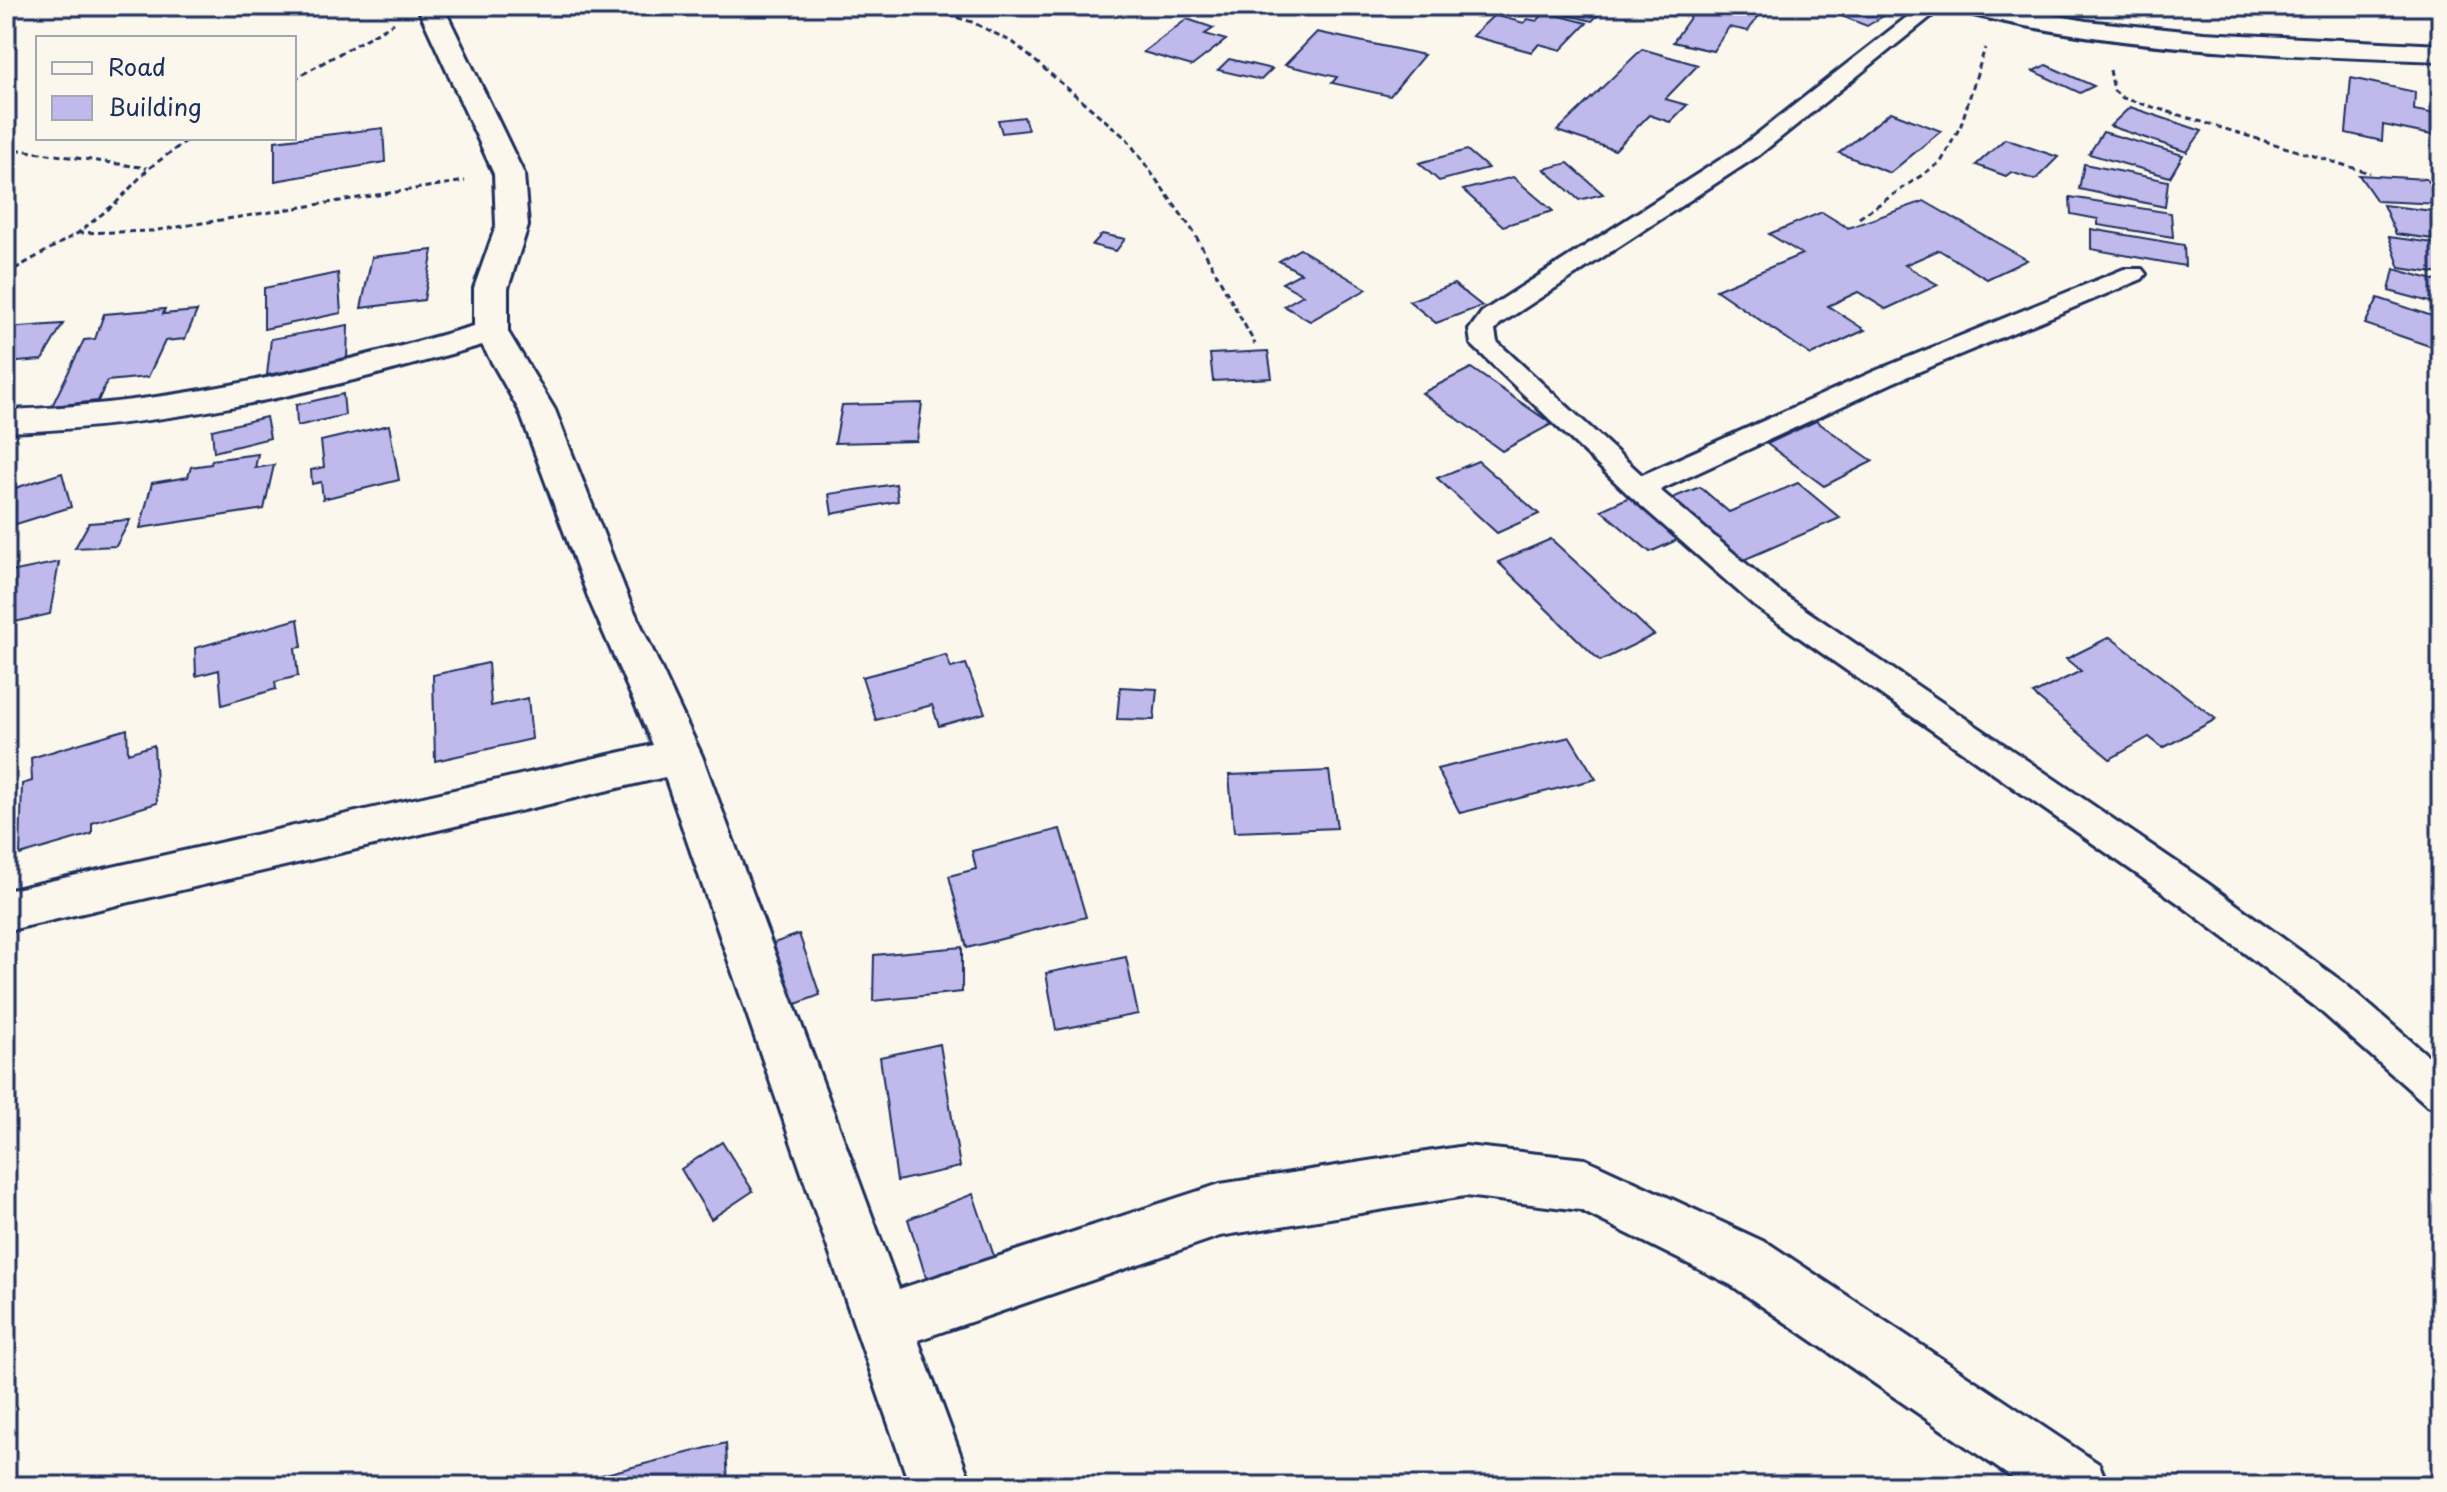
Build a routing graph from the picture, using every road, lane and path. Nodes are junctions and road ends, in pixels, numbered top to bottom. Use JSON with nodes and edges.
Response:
{"nodes":[{"id":1,"x":919,"y":6,"type":"edge"},
{"id":2,"x":1934,"y":6,"type":"edge"},
{"id":3,"x":1970,"y":6,"type":"edge"},
{"id":4,"x":415,"y":13,"type":"edge"},
{"id":5,"x":1998,"y":13,"type":"junction"},
{"id":6,"x":2119,"y":35,"type":"junction"},
{"id":7,"x":2441,"y":53,"type":"edge"},
{"id":8,"x":296,"y":78,"type":"edge"},
{"id":9,"x":187,"y":140,"type":"edge"},
{"id":10,"x":6,"y":148,"type":"edge"},
{"id":11,"x":148,"y":169,"type":"junction"},
{"id":12,"x":2370,"y":173,"type":"dead end"},
{"id":13,"x":509,"y":174,"type":"junction"},
{"id":14,"x":1859,"y":218,"type":"dead end"},
{"id":15,"x":78,"y":233,"type":"junction"},
{"id":16,"x":6,"y":274,"type":"edge"},
{"id":17,"x":2133,"y":274,"type":"dead end"},
{"id":18,"x":491,"y":332,"type":"junction"},
{"id":19,"x":1255,"y":344,"type":"dead end"},
{"id":20,"x":6,"y":421,"type":"edge"},
{"id":21,"x":1639,"y":488,"type":"junction"},
{"id":22,"x":680,"y":756,"type":"junction"},
{"id":23,"x":6,"y":911,"type":"edge"},
{"id":24,"x":2441,"y":1092,"type":"edge"},
{"id":25,"x":885,"y":1323,"type":"junction"},
{"id":26,"x":941,"y":1486,"type":"edge"},
{"id":27,"x":2077,"y":1486,"type":"edge"}],
"edges":[{"from":1,"to":19,"type":"path"},
{"from":2,"to":21,"type":"lane"},
{"from":3,"to":5,"type":"street"},
{"from":4,"to":8,"type":"path"},
{"from":4,"to":13,"type":"street"},
{"from":5,"to":6,"type":"street"},
{"from":5,"to":14,"type":"path"},
{"from":6,"to":7,"type":"street"},
{"from":6,"to":12,"type":"path"},
{"from":9,"to":11,"type":"path"},
{"from":10,"to":11,"type":"path"},
{"from":11,"to":15,"type":"path"},
{"from":13,"to":15,"type":"path"},
{"from":13,"to":18,"type":"street"},
{"from":15,"to":16,"type":"path"},
{"from":17,"to":21,"type":"lane"},
{"from":18,"to":20,"type":"street"},
{"from":18,"to":22,"type":"street"},
{"from":21,"to":24,"type":"lane"},
{"from":22,"to":23,"type":"street"},
{"from":22,"to":25,"type":"street"},
{"from":25,"to":26,"type":"street"},
{"from":25,"to":27,"type":"street"}]}
